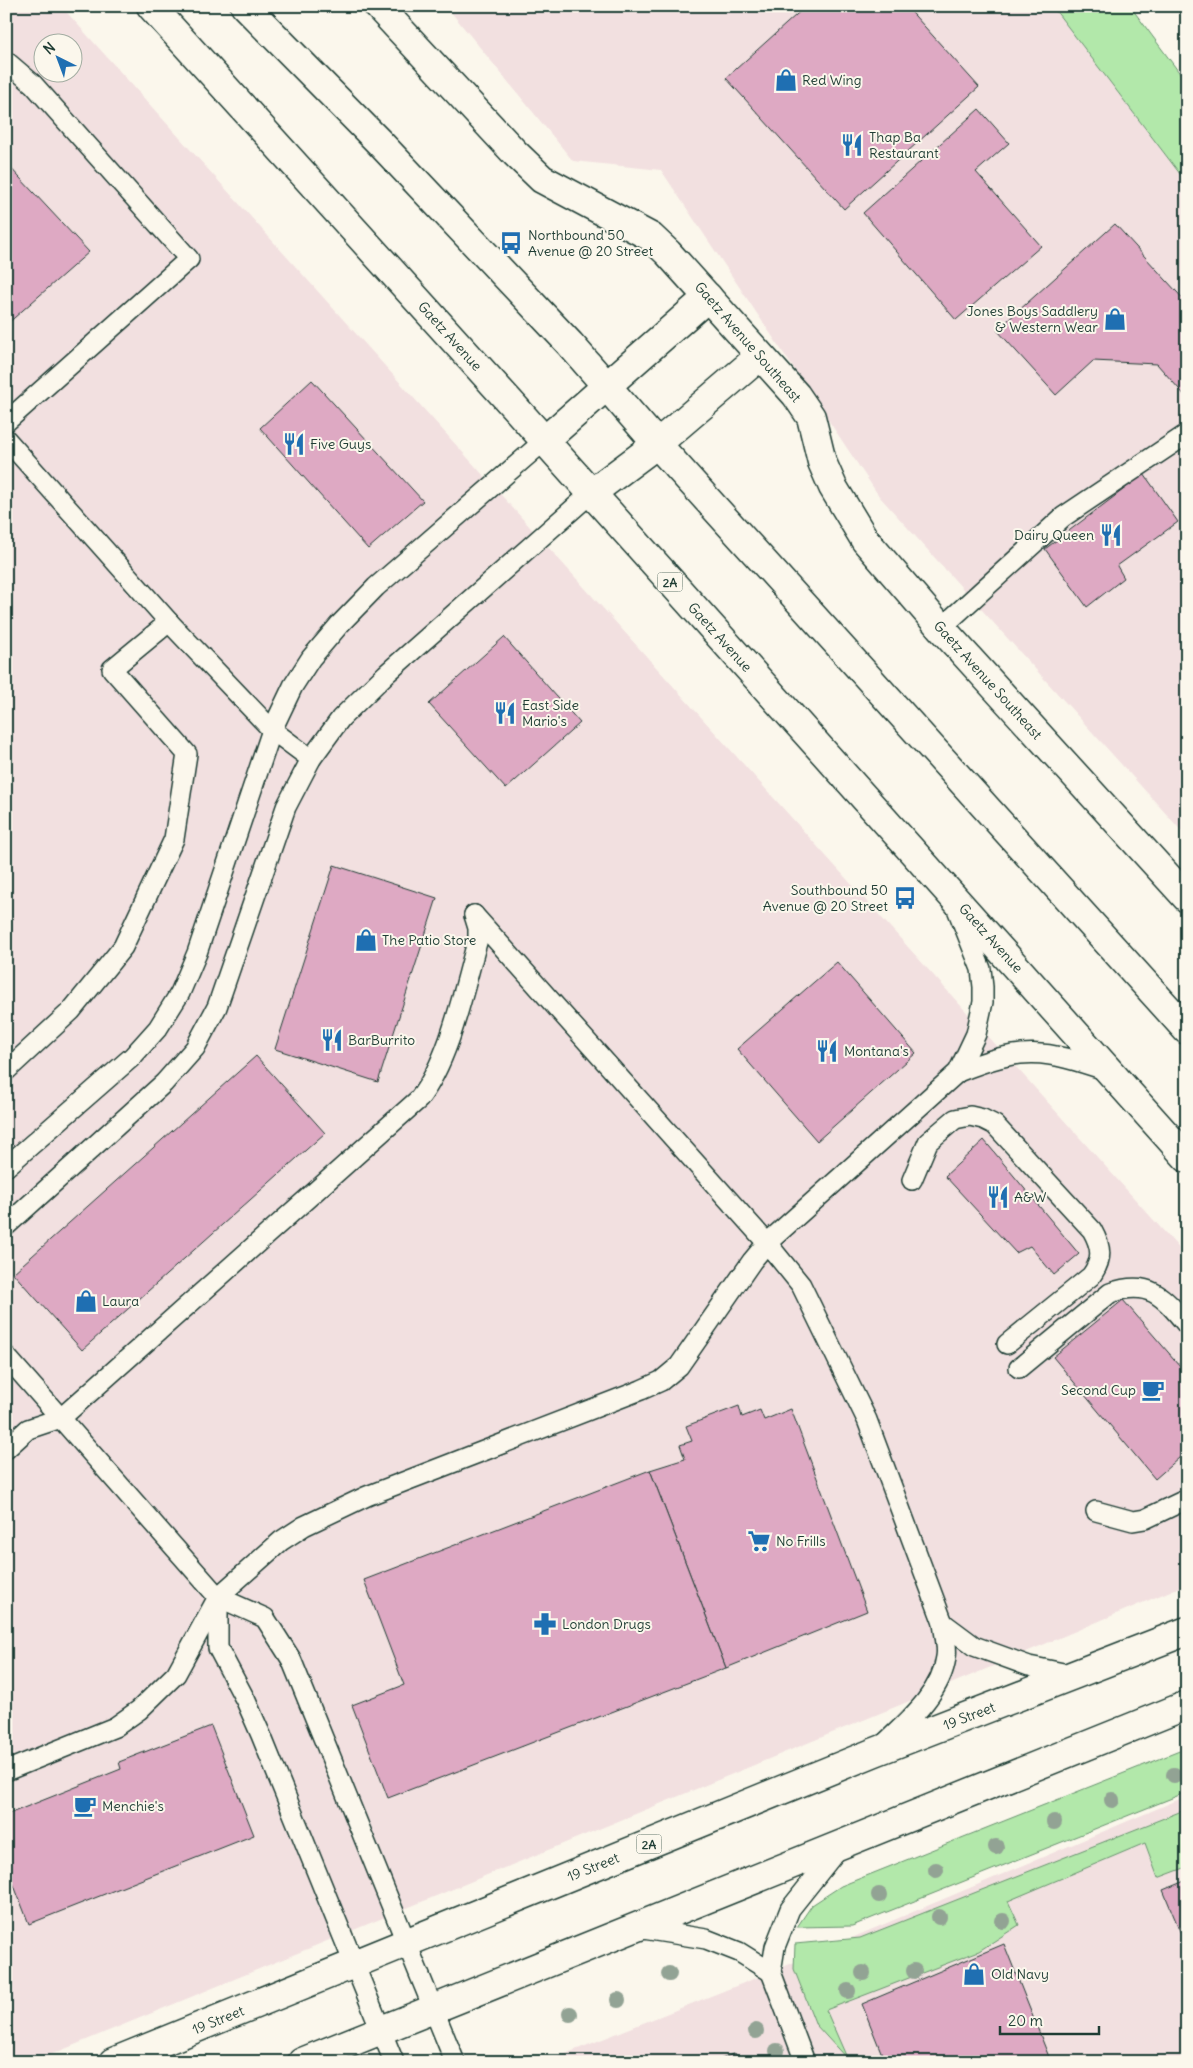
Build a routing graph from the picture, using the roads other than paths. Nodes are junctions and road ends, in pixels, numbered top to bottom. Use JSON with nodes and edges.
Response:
{"nodes":[{"id":1,"x":151,"y":6,"type":"edge"},
{"id":2,"x":245,"y":6,"type":"edge"},
{"id":3,"x":378,"y":6,"type":"edge"},
{"id":4,"x":6,"y":61,"type":"edge"},
{"id":5,"x":708,"y":297,"type":"junction"},
{"id":6,"x":760,"y":356,"type":"junction"},
{"id":7,"x":606,"y":387,"type":"junction"},
{"id":8,"x":6,"y":422,"type":"edge"},
{"id":9,"x":1187,"y":434,"type":"edge"},
{"id":10,"x":6,"y":439,"type":"edge"},
{"id":11,"x":544,"y":441,"type":"junction"},
{"id":12,"x":657,"y":444,"type":"junction"},
{"id":13,"x":590,"y":494,"type":"junction"},
{"id":14,"x":169,"y":622,"type":"junction"},
{"id":15,"x":941,"y":628,"type":"junction"},
{"id":16,"x":272,"y":730,"type":"junction"},
{"id":17,"x":311,"y":759,"type":"junction"},
{"id":18,"x":951,"y":894,"type":"junction"},
{"id":19,"x":1187,"y":898,"type":"edge"},
{"id":20,"x":1187,"y":1030,"type":"edge"},
{"id":21,"x":6,"y":1071,"type":"edge"},
{"id":22,"x":958,"y":1072,"type":"junction"},
{"id":23,"x":1111,"y":1072,"type":"junction"},
{"id":24,"x":1187,"y":1158,"type":"edge"},
{"id":25,"x":6,"y":1167,"type":"edge"},
{"id":26,"x":912,"y":1180,"type":"dead end"},
{"id":27,"x":6,"y":1226,"type":"edge"},
{"id":28,"x":768,"y":1243,"type":"junction"},
{"id":29,"x":1187,"y":1325,"type":"edge"},
{"id":30,"x":1007,"y":1344,"type":"dead end"},
{"id":31,"x":6,"y":1356,"type":"edge"},
{"id":32,"x":1019,"y":1368,"type":"dead end"},
{"id":33,"x":61,"y":1418,"type":"junction"},
{"id":34,"x":6,"y":1449,"type":"edge"},
{"id":35,"x":1187,"y":1499,"type":"edge"},
{"id":36,"x":1096,"y":1511,"type":"dead end"},
{"id":37,"x":218,"y":1597,"type":"junction"},
{"id":38,"x":943,"y":1623,"type":"junction"},
{"id":39,"x":1187,"y":1631,"type":"edge"},
{"id":40,"x":1074,"y":1675,"type":"junction"},
{"id":41,"x":1187,"y":1705,"type":"edge"},
{"id":42,"x":875,"y":1752,"type":"junction"},
{"id":43,"x":6,"y":1771,"type":"edge"},
{"id":44,"x":843,"y":1842,"type":"junction"},
{"id":45,"x":636,"y":1928,"type":"junction"},
{"id":46,"x":407,"y":1943,"type":"junction"},
{"id":47,"x":353,"y":1965,"type":"junction"},
{"id":48,"x":771,"y":1972,"type":"junction"},
{"id":49,"x":434,"y":2009,"type":"junction"},
{"id":50,"x":381,"y":2030,"type":"junction"},
{"id":51,"x":113,"y":2062,"type":"edge"},
{"id":52,"x":302,"y":2062,"type":"edge"},
{"id":53,"x":394,"y":2062,"type":"edge"},
{"id":54,"x":455,"y":2062,"type":"edge"},
{"id":55,"x":805,"y":2062,"type":"edge"}],
"edges":[{"from":1,"to":11,"type":"main road","name":"Gaetz Avenue","number":"2A"},
{"from":2,"to":7,"type":"main road"},
{"from":3,"to":5,"type":"main road","name":"Gaetz Avenue Southeast"},
{"from":4,"to":8,"type":"lane"},
{"from":5,"to":6,"type":"main road","name":"Gaetz Avenue Southeast"},
{"from":5,"to":7,"type":"main road"},
{"from":6,"to":12,"type":"main road"},
{"from":6,"to":15,"type":"main road","name":"Gaetz Avenue Southeast"},
{"from":7,"to":11,"type":"main road"},
{"from":7,"to":12,"type":"main road"},
{"from":9,"to":15,"type":"lane"},
{"from":10,"to":14,"type":"lane"},
{"from":11,"to":13,"type":"main road","name":"Gaetz Avenue","number":"2A"},
{"from":11,"to":16,"type":"lane"},
{"from":12,"to":13,"type":"main road"},
{"from":12,"to":20,"type":"main road"},
{"from":13,"to":17,"type":"lane"},
{"from":13,"to":18,"type":"main road","name":"Gaetz Avenue","number":"2A"},
{"from":14,"to":16,"type":"lane"},
{"from":14,"to":21,"type":"lane"},
{"from":15,"to":19,"type":"main road","name":"Gaetz Avenue Southeast"},
{"from":16,"to":17,"type":"lane"},
{"from":16,"to":25,"type":"lane"},
{"from":17,"to":27,"type":"lane"},
{"from":18,"to":22,"type":"lane"},
{"from":18,"to":23,"type":"main road","name":"Gaetz Avenue","number":"2A"},
{"from":22,"to":23,"type":"lane"},
{"from":22,"to":28,"type":"lane"},
{"from":23,"to":24,"type":"main road","name":"Gaetz Avenue","number":"2A"},
{"from":26,"to":30,"type":"lane"},
{"from":28,"to":33,"type":"lane"},
{"from":28,"to":37,"type":"lane"},
{"from":28,"to":38,"type":"lane"},
{"from":29,"to":32,"type":"lane"},
{"from":31,"to":33,"type":"lane"},
{"from":33,"to":34,"type":"lane"},
{"from":33,"to":37,"type":"lane"},
{"from":35,"to":36,"type":"lane"},
{"from":37,"to":43,"type":"lane"},
{"from":37,"to":46,"type":"lane"},
{"from":37,"to":47,"type":"lane"},
{"from":38,"to":40,"type":"lane"},
{"from":38,"to":42,"type":"lane"},
{"from":39,"to":40,"type":"main road","name":"19 Street","number":"2A"},
{"from":40,"to":42,"type":"main road","name":"19 Street","number":"2A"},
{"from":41,"to":44,"type":"main road"},
{"from":42,"to":46,"type":"main road","name":"19 Street","number":"2A"},
{"from":44,"to":45,"type":"main road"},
{"from":44,"to":48,"type":"lane"},
{"from":45,"to":48,"type":"lane"},
{"from":45,"to":49,"type":"main road"},
{"from":46,"to":47,"type":"main road","name":"19 Street","number":"2A"},
{"from":46,"to":49,"type":"lane"},
{"from":47,"to":50,"type":"lane"},
{"from":47,"to":51,"type":"main road","name":"19 Street","number":"2A"},
{"from":48,"to":55,"type":"lane"},
{"from":49,"to":50,"type":"main road"},
{"from":49,"to":54,"type":"lane"},
{"from":50,"to":52,"type":"main road"},
{"from":50,"to":53,"type":"lane"}]}
